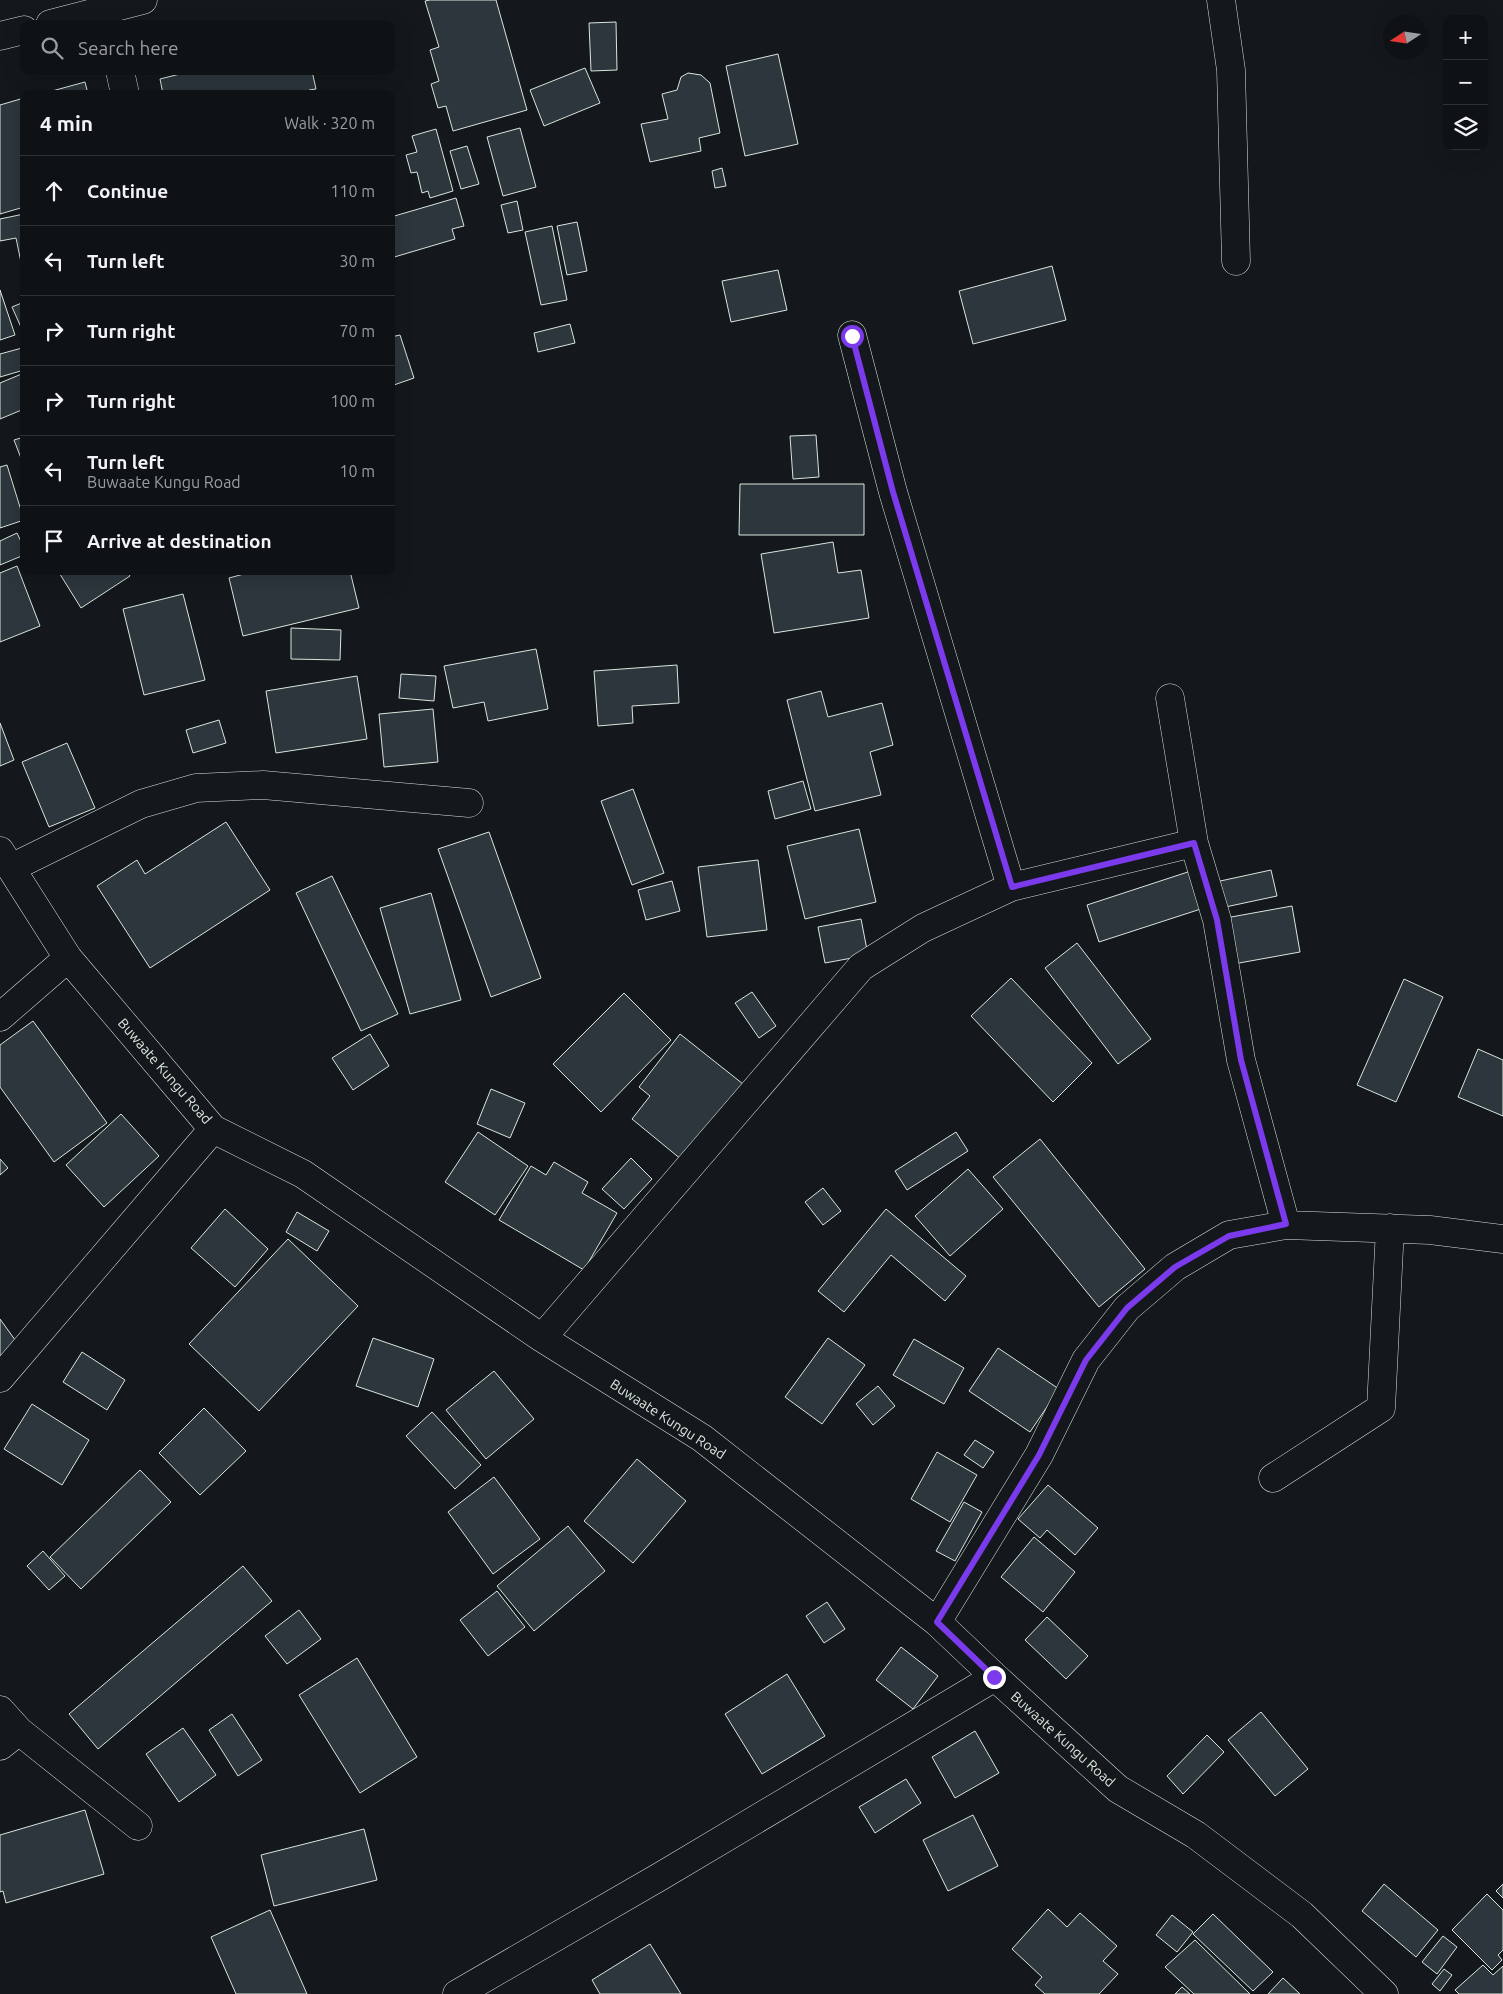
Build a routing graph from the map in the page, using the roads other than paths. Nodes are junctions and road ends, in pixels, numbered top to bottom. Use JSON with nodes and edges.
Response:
{"nodes":[{"id":1,"x":143,"y":0,"type":"edge"},
{"id":2,"x":1220,"y":0,"type":"edge"},
{"id":3,"x":107,"y":17,"type":"edge"},
{"id":4,"x":83,"y":20,"type":"edge"},
{"id":5,"x":20,"y":31,"type":"edge"},
{"id":6,"x":0,"y":36,"type":"edge"},
{"id":7,"x":121,"y":75,"type":"edge"},
{"id":8,"x":124,"y":90,"type":"edge"},
{"id":9,"x":1236,"y":261,"type":"dead end"},
{"id":10,"x":852,"y":336,"type":"dead end"},
{"id":11,"x":1170,"y":698,"type":"dead end"},
{"id":12,"x":469,"y":803,"type":"dead end"},
{"id":13,"x":1194,"y":843,"type":"junction"},
{"id":14,"x":5,"y":859,"type":"edge"},
{"id":15,"x":1012,"y":887,"type":"junction"},
{"id":16,"x":68,"y":958,"type":"junction"},
{"id":17,"x":0,"y":1017,"type":"edge"},
{"id":18,"x":213,"y":1128,"type":"junction"},
{"id":19,"x":1286,"y":1224,"type":"junction"},
{"id":20,"x":1390,"y":1228,"type":"junction"},
{"id":21,"x":1503,"y":1239,"type":"edge"},
{"id":22,"x":542,"y":1338,"type":"junction"},
{"id":23,"x":0,"y":1378,"type":"edge"},
{"id":24,"x":1273,"y":1478,"type":"dead end"},
{"id":25,"x":937,"y":1622,"type":"junction"},
{"id":26,"x":994,"y":1677,"type":"junction"},
{"id":27,"x":0,"y":1710,"type":"edge"},
{"id":28,"x":9,"y":1738,"type":"edge"},
{"id":29,"x":138,"y":1826,"type":"dead end"},
{"id":30,"x":457,"y":1994,"type":"edge"},
{"id":31,"x":1384,"y":1994,"type":"edge"}],
"edges":[{"from":1,"to":3,"type":"street"},
{"from":2,"to":9,"type":"street"},
{"from":3,"to":4,"type":"street"},
{"from":5,"to":6,"type":"street"},
{"from":7,"to":8,"type":"street"},
{"from":10,"to":15,"type":"street"},
{"from":11,"to":13,"type":"street"},
{"from":12,"to":14,"type":"street"},
{"from":13,"to":15,"type":"street"},
{"from":13,"to":19,"type":"street"},
{"from":14,"to":16,"type":"street","name":"Buwaate Kungu Road"},
{"from":15,"to":22,"type":"street"},
{"from":16,"to":17,"type":"street"},
{"from":16,"to":18,"type":"street","name":"Buwaate Kungu Road"},
{"from":18,"to":22,"type":"street","name":"Buwaate Kungu Road"},
{"from":18,"to":23,"type":"street"},
{"from":19,"to":20,"type":"street"},
{"from":19,"to":25,"type":"street"},
{"from":20,"to":21,"type":"street"},
{"from":20,"to":24,"type":"street"},
{"from":22,"to":25,"type":"street","name":"Buwaate Kungu Road"},
{"from":25,"to":26,"type":"street","name":"Buwaate Kungu Road"},
{"from":26,"to":30,"type":"street"},
{"from":26,"to":31,"type":"street","name":"Buwaate Kungu Road"},
{"from":27,"to":28,"type":"street"},
{"from":28,"to":29,"type":"street"}]}
